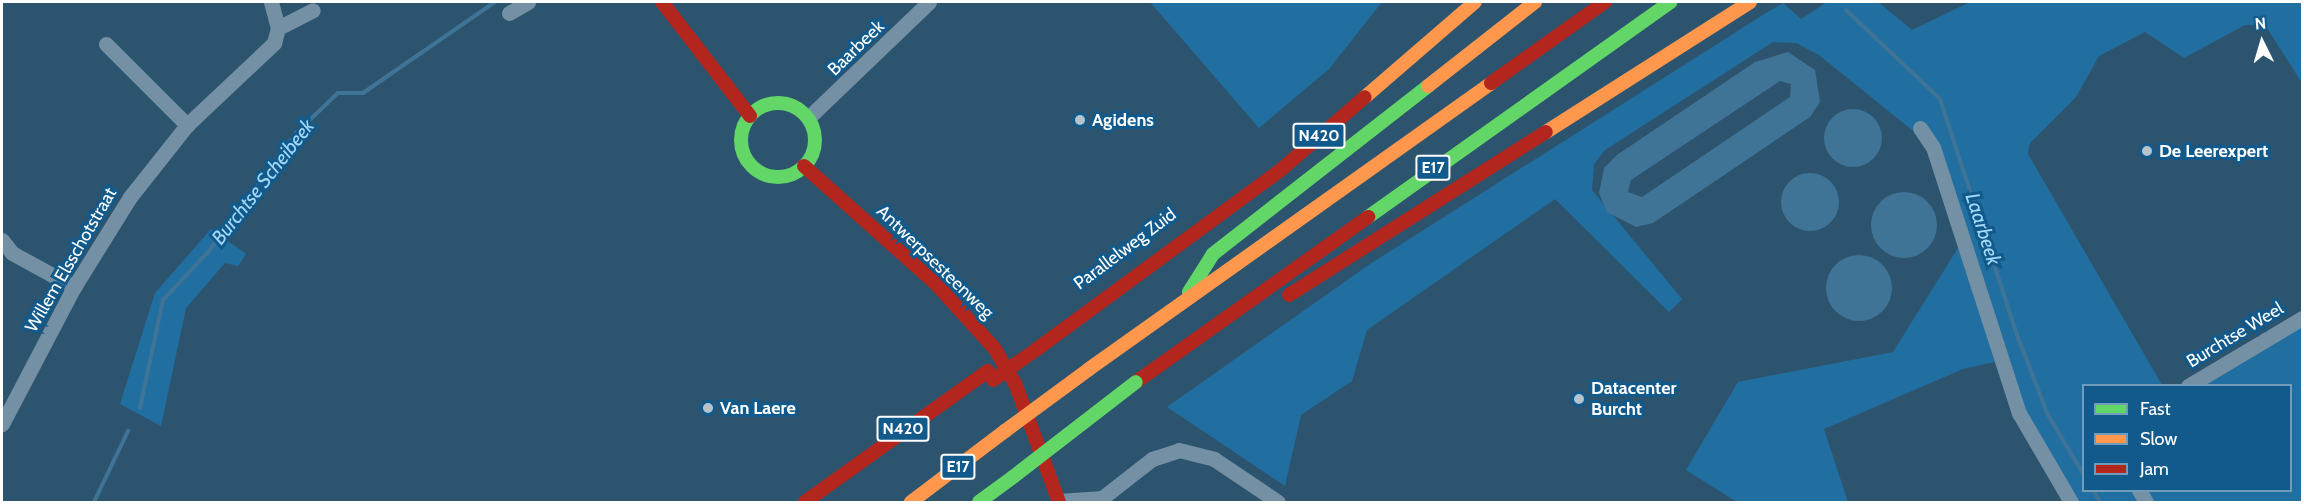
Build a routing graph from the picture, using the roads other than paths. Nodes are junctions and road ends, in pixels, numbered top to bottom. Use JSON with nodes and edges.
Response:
{"nodes":[{"id":1,"x":271,"y":2,"type":"edge"},
{"id":2,"x":528,"y":2,"type":"edge"},
{"id":3,"x":662,"y":2,"type":"edge"},
{"id":4,"x":929,"y":2,"type":"edge"},
{"id":5,"x":1475,"y":2,"type":"edge"},
{"id":6,"x":1535,"y":2,"type":"edge"},
{"id":7,"x":1605,"y":2,"type":"edge"},
{"id":8,"x":1670,"y":2,"type":"edge"},
{"id":9,"x":1747,"y":3,"type":"edge"},
{"id":10,"x":313,"y":10,"type":"dead end"},
{"id":11,"x":509,"y":13,"type":"dead end"},
{"id":12,"x":279,"y":28,"type":"junction"},
{"id":13,"x":106,"y":44,"type":"dead end"},
{"id":14,"x":1400,"y":45,"type":"dead end"},
{"id":15,"x":750,"y":116,"type":"junction"},
{"id":16,"x":808,"y":118,"type":"junction"},
{"id":17,"x":187,"y":125,"type":"junction"},
{"id":18,"x":1920,"y":128,"type":"dead end"},
{"id":19,"x":804,"y":166,"type":"junction"},
{"id":20,"x":2,"y":240,"type":"edge"},
{"id":21,"x":74,"y":286,"type":"junction"},
{"id":22,"x":1180,"y":305,"type":"junction"},
{"id":23,"x":2302,"y":318,"type":"edge"},
{"id":24,"x":1197,"y":335,"type":"junction"},
{"id":25,"x":1033,"y":345,"type":"junction"},
{"id":26,"x":991,"y":376,"type":"junction"},
{"id":27,"x":2191,"y":384,"type":"edge"},
{"id":28,"x":2,"y":424,"type":"edge"},
{"id":29,"x":880,"y":468,"type":"dead end"},
{"id":30,"x":1100,"y":500,"type":"edge"},
{"id":31,"x":806,"y":502,"type":"edge"},
{"id":32,"x":910,"y":502,"type":"edge"},
{"id":33,"x":979,"y":502,"type":"edge"},
{"id":34,"x":1059,"y":502,"type":"edge"},
{"id":35,"x":1278,"y":502,"type":"edge"},
{"id":36,"x":2071,"y":502,"type":"edge"}],
"edges":[{"from":1,"to":12,"type":"street"},
{"from":2,"to":11,"type":"street"},
{"from":3,"to":15,"type":"main road"},
{"from":4,"to":16,"type":"street","name":"Baarbeek"},
{"from":5,"to":25,"type":"main road","name":"Parallelweg Zuid","number":"N420"},
{"from":6,"to":22,"type":"main road"},
{"from":7,"to":22,"type":"main road","number":"E17"},
{"from":8,"to":24,"type":"main road","number":"E17"},
{"from":9,"to":24,"type":"main road"},
{"from":10,"to":12,"type":"street"},
{"from":12,"to":17,"type":"street","name":"Willem Elsschotstraat"},
{"from":13,"to":17,"type":"street"},
{"from":14,"to":25,"type":"main road","name":"Parallelweg Zuid","number":"N420"},
{"from":15,"to":16,"type":"main road"},
{"from":15,"to":19,"type":"main road"},
{"from":16,"to":19,"type":"main road"},
{"from":17,"to":21,"type":"street","name":"Willem Elsschotstraat"},
{"from":18,"to":36,"type":"street"},
{"from":19,"to":34,"type":"main road","name":"Antwerpsesteenweg"},
{"from":20,"to":21,"type":"street"},
{"from":21,"to":28,"type":"street","name":"Willem Elsschotstraat"},
{"from":22,"to":32,"type":"main road","number":"E17","bridge":true},
{"from":23,"to":27,"type":"street","name":"Burchtse Weel"},
{"from":24,"to":33,"type":"main road","number":"E17","bridge":true},
{"from":25,"to":26,"type":"main road","name":"Parallelweg Zuid","number":"N420","bridge":true},
{"from":26,"to":29,"type":"main road","name":"Parallelweg Zuid","number":"N420"},
{"from":26,"to":31,"type":"main road","name":"Parallelweg Zuid","number":"N420"},
{"from":30,"to":34,"type":"street","name":"Antwerpsesteenweg"},
{"from":30,"to":35,"type":"street","name":"Antwerpsesteenweg"}]}
